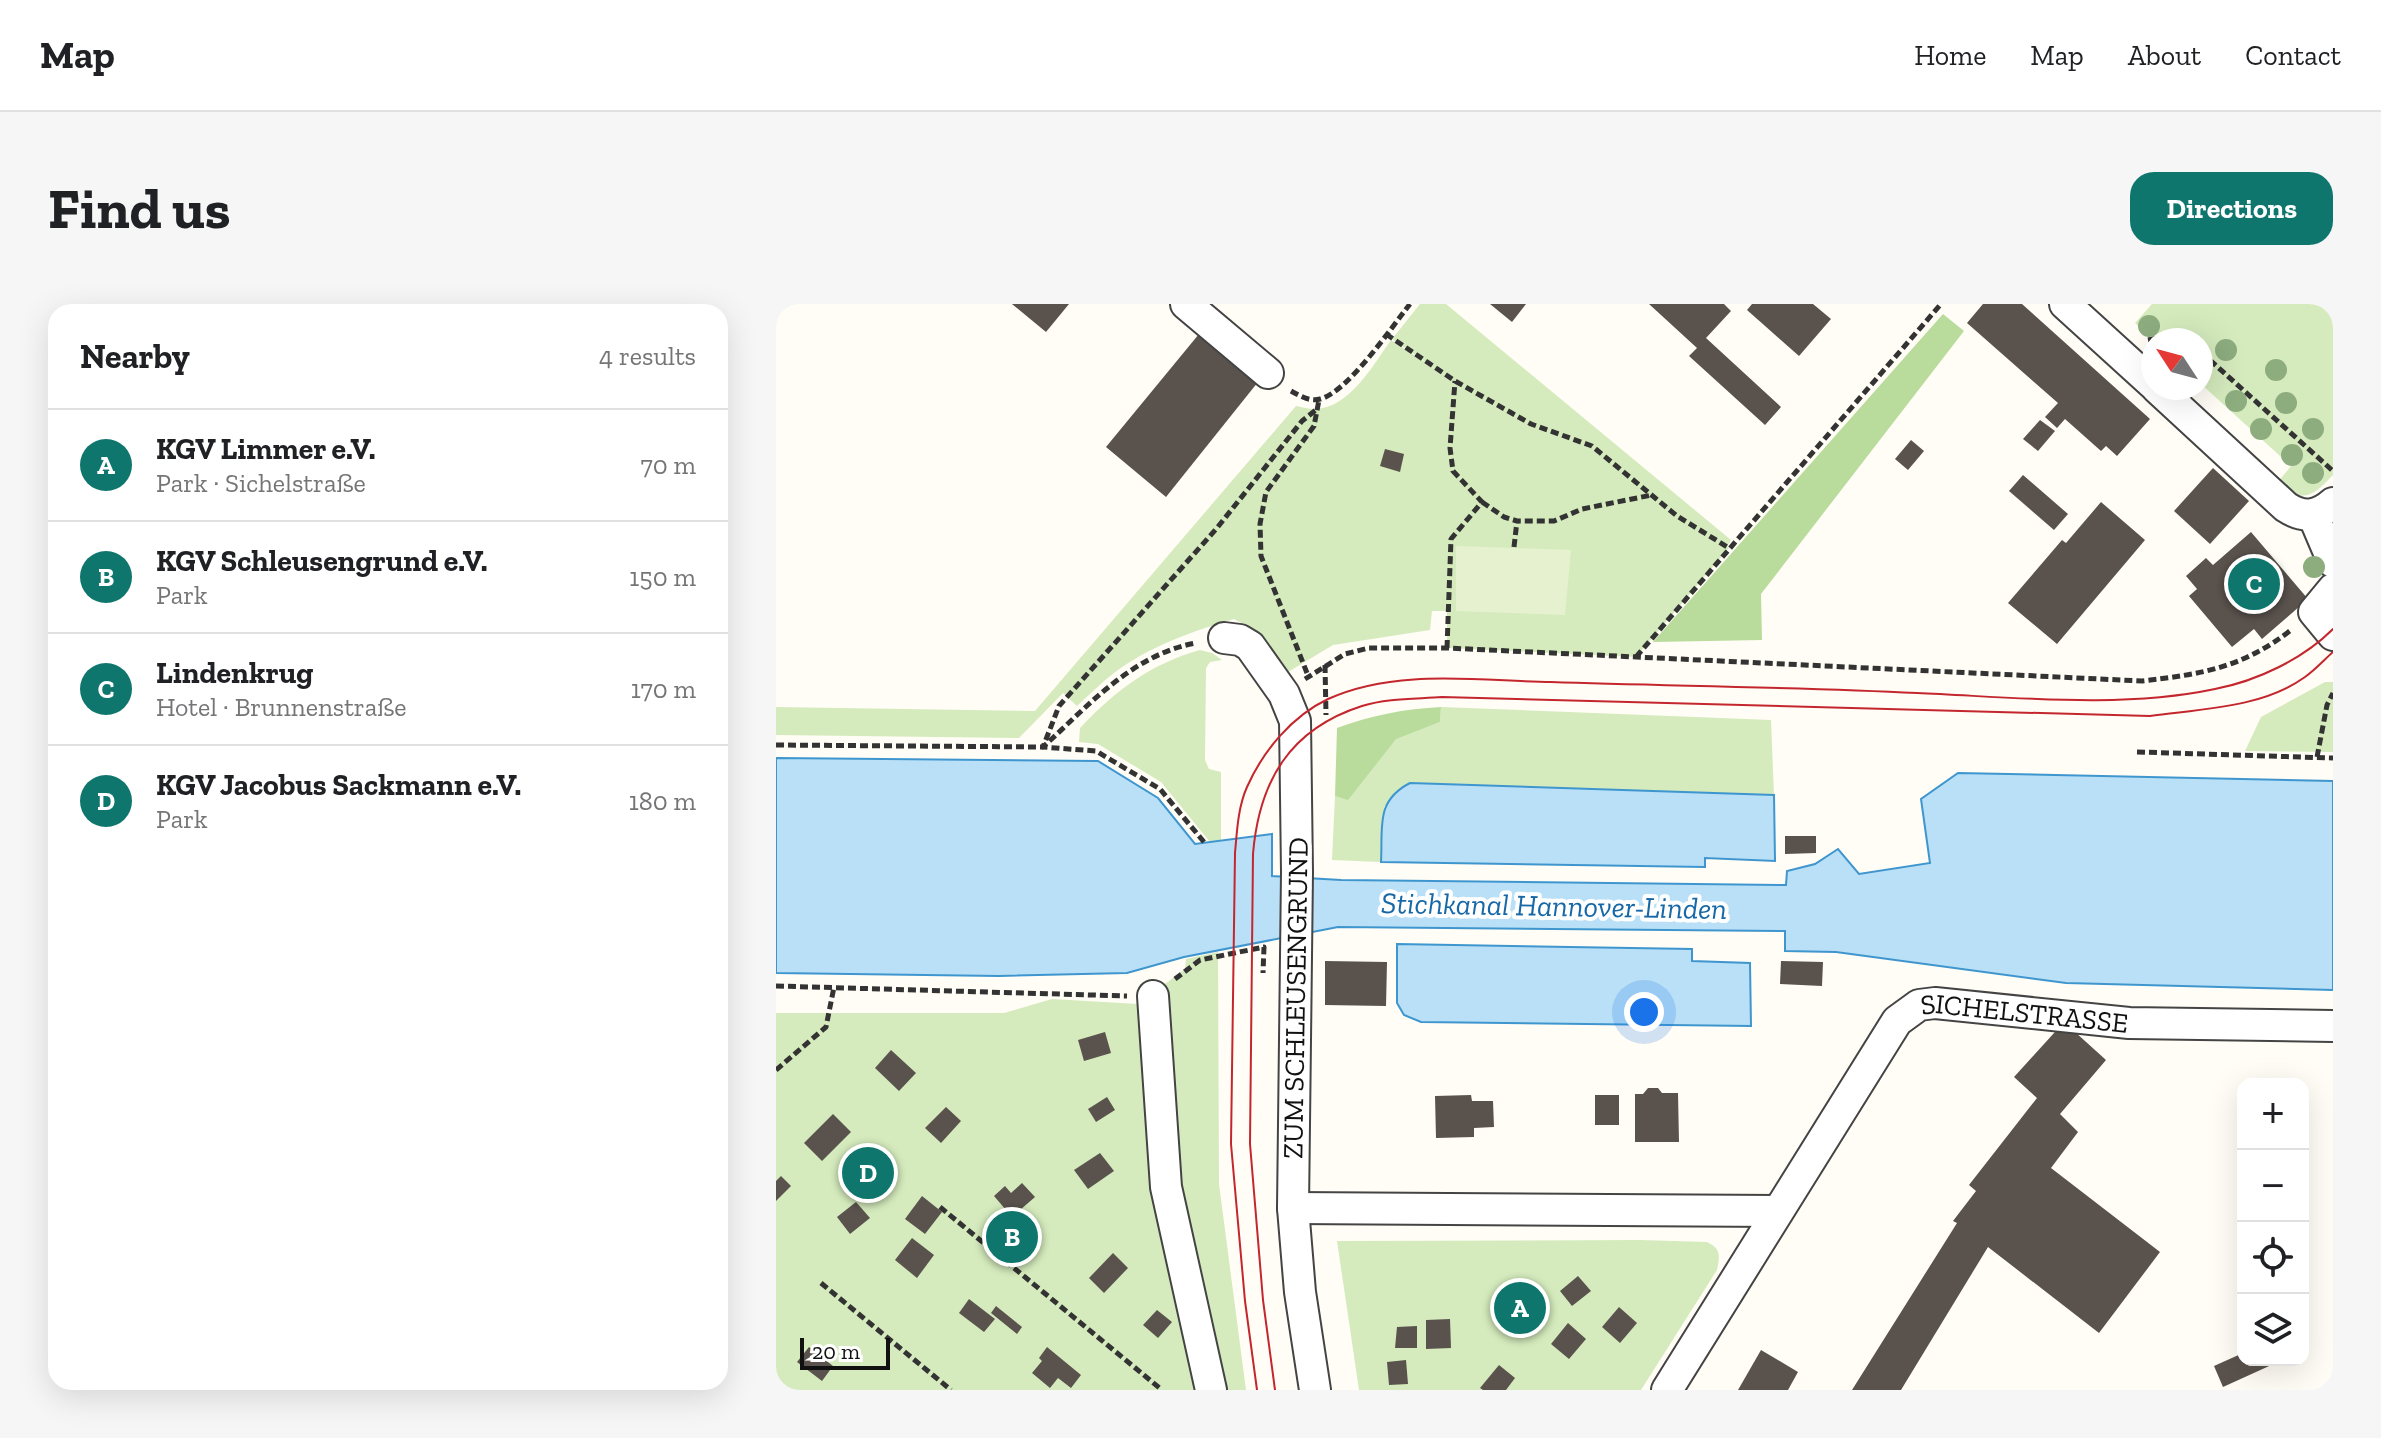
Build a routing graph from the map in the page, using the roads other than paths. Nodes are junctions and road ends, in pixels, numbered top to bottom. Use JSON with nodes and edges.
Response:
{"nodes":[{"id":1,"x":1186,"y":304,"type":"edge"},
{"id":2,"x":2065,"y":304,"type":"edge"},
{"id":3,"x":1268,"y":373,"type":"road end"},
{"id":4,"x":2141,"y":373,"type":"edge"},
{"id":5,"x":2170,"y":400,"type":"edge"},
{"id":6,"x":2323,"y":509,"type":"edge"},
{"id":7,"x":2333,"y":562,"type":"edge"},
{"id":8,"x":2333,"y":589,"type":"edge"},
{"id":9,"x":2333,"y":635,"type":"edge"},
{"id":10,"x":1224,"y":638,"type":"road end"},
{"id":11,"x":1153,"y":996,"type":"road end"},
{"id":12,"x":2333,"y":1026,"type":"edge"},
{"id":13,"x":1293,"y":1208,"type":"junction"},
{"id":14,"x":1778,"y":1211,"type":"junction"},
{"id":15,"x":1211,"y":1390,"type":"edge"},
{"id":16,"x":1315,"y":1390,"type":"edge"},
{"id":17,"x":1667,"y":1390,"type":"edge"}],
"edges":[{"from":1,"to":3,"type":"street"},
{"from":2,"to":4,"type":"street"},
{"from":5,"to":6,"type":"street"},
{"from":6,"to":7,"type":"street"},
{"from":8,"to":9,"type":"street"},
{"from":10,"to":13,"type":"street","name":"ZUM SCHLEUSENGRUND"},
{"from":11,"to":15,"type":"street"},
{"from":12,"to":14,"type":"street","name":"SICHELSTRASSE"},
{"from":13,"to":14,"type":"street"},
{"from":13,"to":16,"type":"street","name":"ZUM SCHLEUSENGRUND"},
{"from":14,"to":17,"type":"street","name":"SICHELSTRASSE"}]}
